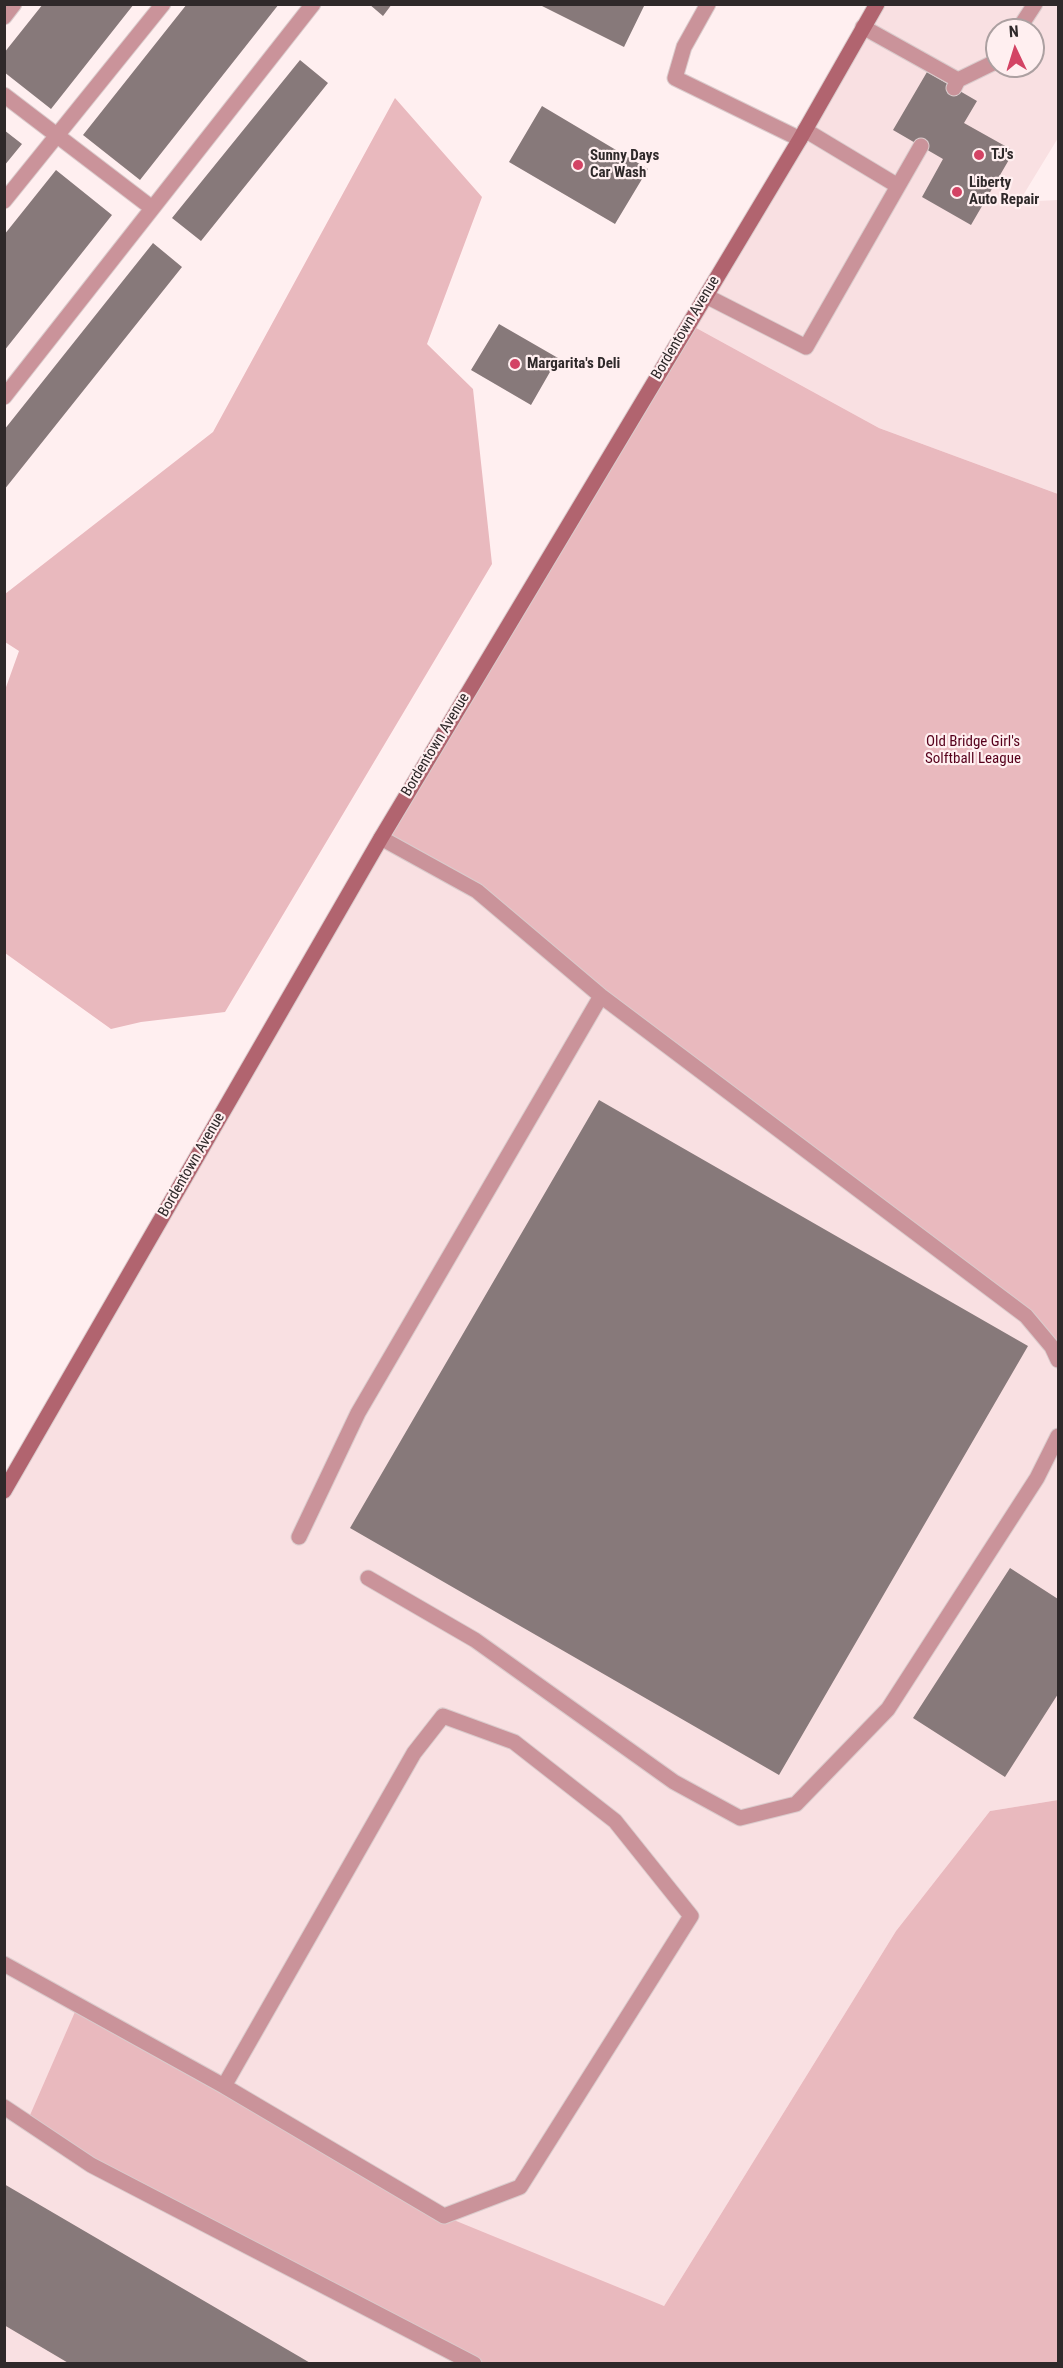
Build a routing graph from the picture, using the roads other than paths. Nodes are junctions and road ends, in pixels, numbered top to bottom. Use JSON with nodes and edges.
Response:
{"nodes":[{"id":1,"x":14,"y":4,"type":"edge"},
{"id":2,"x":164,"y":4,"type":"edge"},
{"id":3,"x":313,"y":4,"type":"edge"},
{"id":4,"x":708,"y":4,"type":"edge"},
{"id":5,"x":878,"y":4,"type":"edge"},
{"id":6,"x":1035,"y":4,"type":"edge"},
{"id":7,"x":4,"y":17,"type":"edge"},
{"id":8,"x":1026,"y":18,"type":"edge"},
{"id":9,"x":863,"y":27,"type":"junction"},
{"id":10,"x":985,"y":68,"type":"edge"},
{"id":11,"x":4,"y":95,"type":"edge"},
{"id":12,"x":57,"y":134,"type":"junction"},
{"id":13,"x":802,"y":134,"type":"junction"},
{"id":14,"x":921,"y":146,"type":"dead end"},
{"id":15,"x":898,"y":186,"type":"junction"},
{"id":16,"x":4,"y":201,"type":"edge"},
{"id":17,"x":152,"y":208,"type":"junction"},
{"id":18,"x":706,"y":296,"type":"junction"},
{"id":19,"x":4,"y":397,"type":"edge"},
{"id":20,"x":381,"y":838,"type":"junction"},
{"id":21,"x":601,"y":996,"type":"junction"},
{"id":22,"x":1059,"y":1360,"type":"edge"},
{"id":23,"x":1059,"y":1436,"type":"edge"},
{"id":24,"x":4,"y":1491,"type":"edge"},
{"id":25,"x":299,"y":1537,"type":"dead end"},
{"id":26,"x":368,"y":1578,"type":"dead end"},
{"id":27,"x":4,"y":1964,"type":"edge"},
{"id":28,"x":224,"y":2086,"type":"junction"},
{"id":29,"x":4,"y":2107,"type":"edge"},
{"id":30,"x":474,"y":2364,"type":"edge"}],
"edges":[{"from":1,"to":7,"type":"lane"},
{"from":2,"to":12,"type":"lane"},
{"from":3,"to":17,"type":"lane"},
{"from":4,"to":13,"type":"lane"},
{"from":5,"to":9,"type":"street","name":"Bordentown Avenue"},
{"from":6,"to":8,"type":"lane"},
{"from":9,"to":10,"type":"lane"},
{"from":9,"to":13,"type":"street","name":"Bordentown Avenue"},
{"from":11,"to":12,"type":"lane"},
{"from":12,"to":16,"type":"lane"},
{"from":12,"to":17,"type":"lane"},
{"from":13,"to":15,"type":"lane"},
{"from":13,"to":18,"type":"street","name":"Bordentown Avenue"},
{"from":14,"to":15,"type":"lane"},
{"from":15,"to":18,"type":"lane"},
{"from":17,"to":19,"type":"lane"},
{"from":18,"to":20,"type":"street","name":"Bordentown Avenue"},
{"from":20,"to":21,"type":"lane"},
{"from":20,"to":24,"type":"street","name":"Bordentown Avenue"},
{"from":21,"to":22,"type":"lane"},
{"from":21,"to":25,"type":"lane"},
{"from":23,"to":26,"type":"lane"},
{"from":27,"to":28,"type":"lane"},
{"from":28,"to":28,"type":"lane"},
{"from":29,"to":30,"type":"lane"}]}
